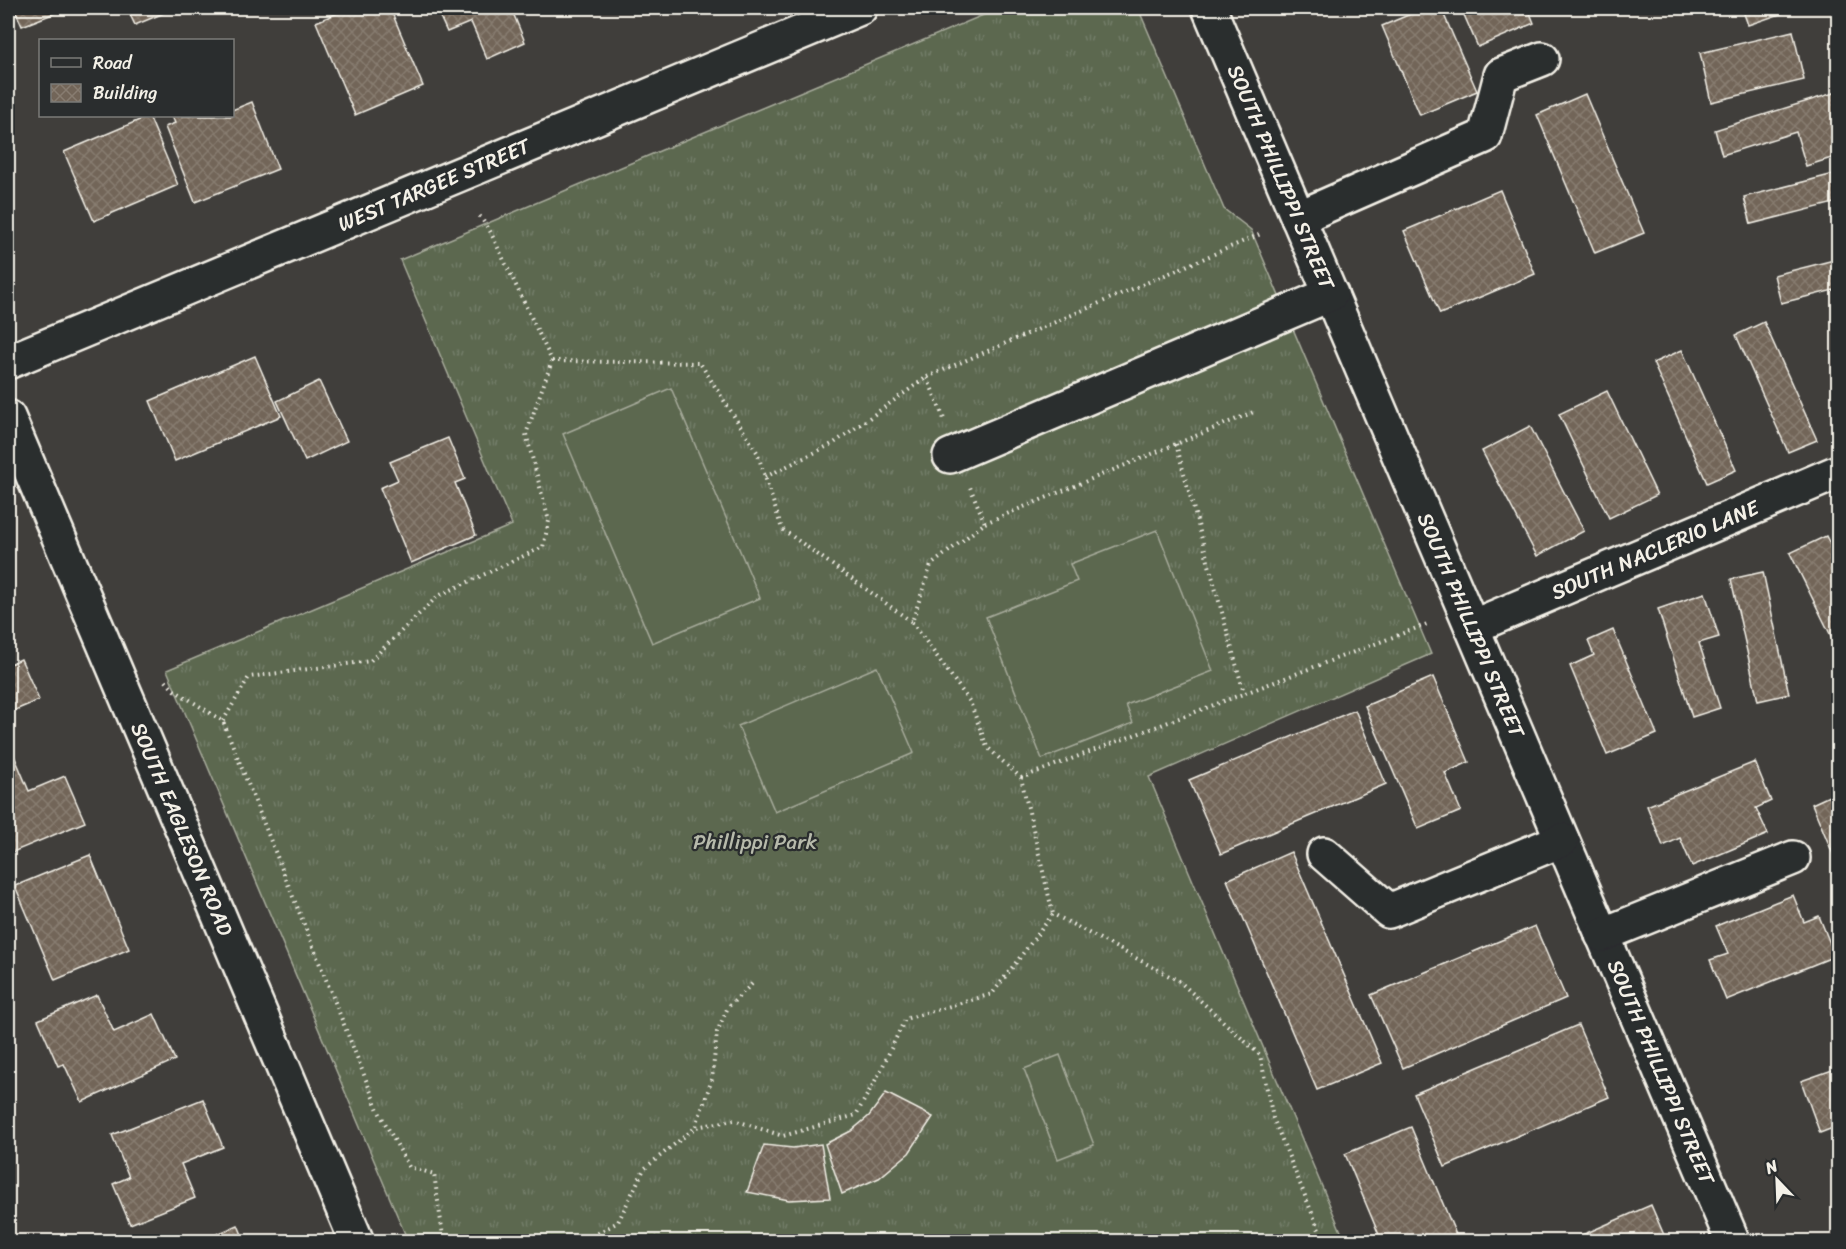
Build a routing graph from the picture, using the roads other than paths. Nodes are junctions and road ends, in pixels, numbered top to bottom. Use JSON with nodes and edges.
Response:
{"nodes":[{"id":1,"x":860,"y":8,"type":"edge"},
{"id":2,"x":1209,"y":8,"type":"edge"},
{"id":3,"x":1542,"y":58,"type":"dead end"},
{"id":4,"x":1299,"y":218,"type":"junction"},
{"id":5,"x":1331,"y":294,"type":"junction"},
{"id":6,"x":8,"y":362,"type":"edge"},
{"id":7,"x":8,"y":417,"type":"edge"},
{"id":8,"x":954,"y":454,"type":"road end"},
{"id":9,"x":1839,"y":472,"type":"edge"},
{"id":10,"x":1468,"y":619,"type":"junction"},
{"id":11,"x":1562,"y":840,"type":"junction"},
{"id":12,"x":1324,"y":854,"type":"dead end"},
{"id":13,"x":1794,"y":858,"type":"dead end"},
{"id":14,"x":1602,"y":935,"type":"junction"},
{"id":15,"x":357,"y":1242,"type":"edge"},
{"id":16,"x":1732,"y":1242,"type":"edge"}],
"edges":[{"from":1,"to":6,"type":"street","name":"WEST TARGEE STREET"},
{"from":2,"to":4,"type":"street","name":"SOUTH PHILLIPPI STREET"},
{"from":3,"to":4,"type":"street"},
{"from":4,"to":5,"type":"street","name":"SOUTH PHILLIPPI STREET"},
{"from":5,"to":8,"type":"street"},
{"from":5,"to":10,"type":"street","name":"SOUTH PHILLIPPI STREET"},
{"from":7,"to":15,"type":"street","name":"SOUTH EAGLESON ROAD"},
{"from":9,"to":10,"type":"street","name":"SOUTH NACLERIO LANE"},
{"from":10,"to":11,"type":"street","name":"SOUTH PHILLIPPI STREET"},
{"from":11,"to":12,"type":"street"},
{"from":11,"to":14,"type":"street","name":"SOUTH PHILLIPPI STREET"},
{"from":13,"to":14,"type":"street"},
{"from":14,"to":16,"type":"street","name":"SOUTH PHILLIPPI STREET"}]}
